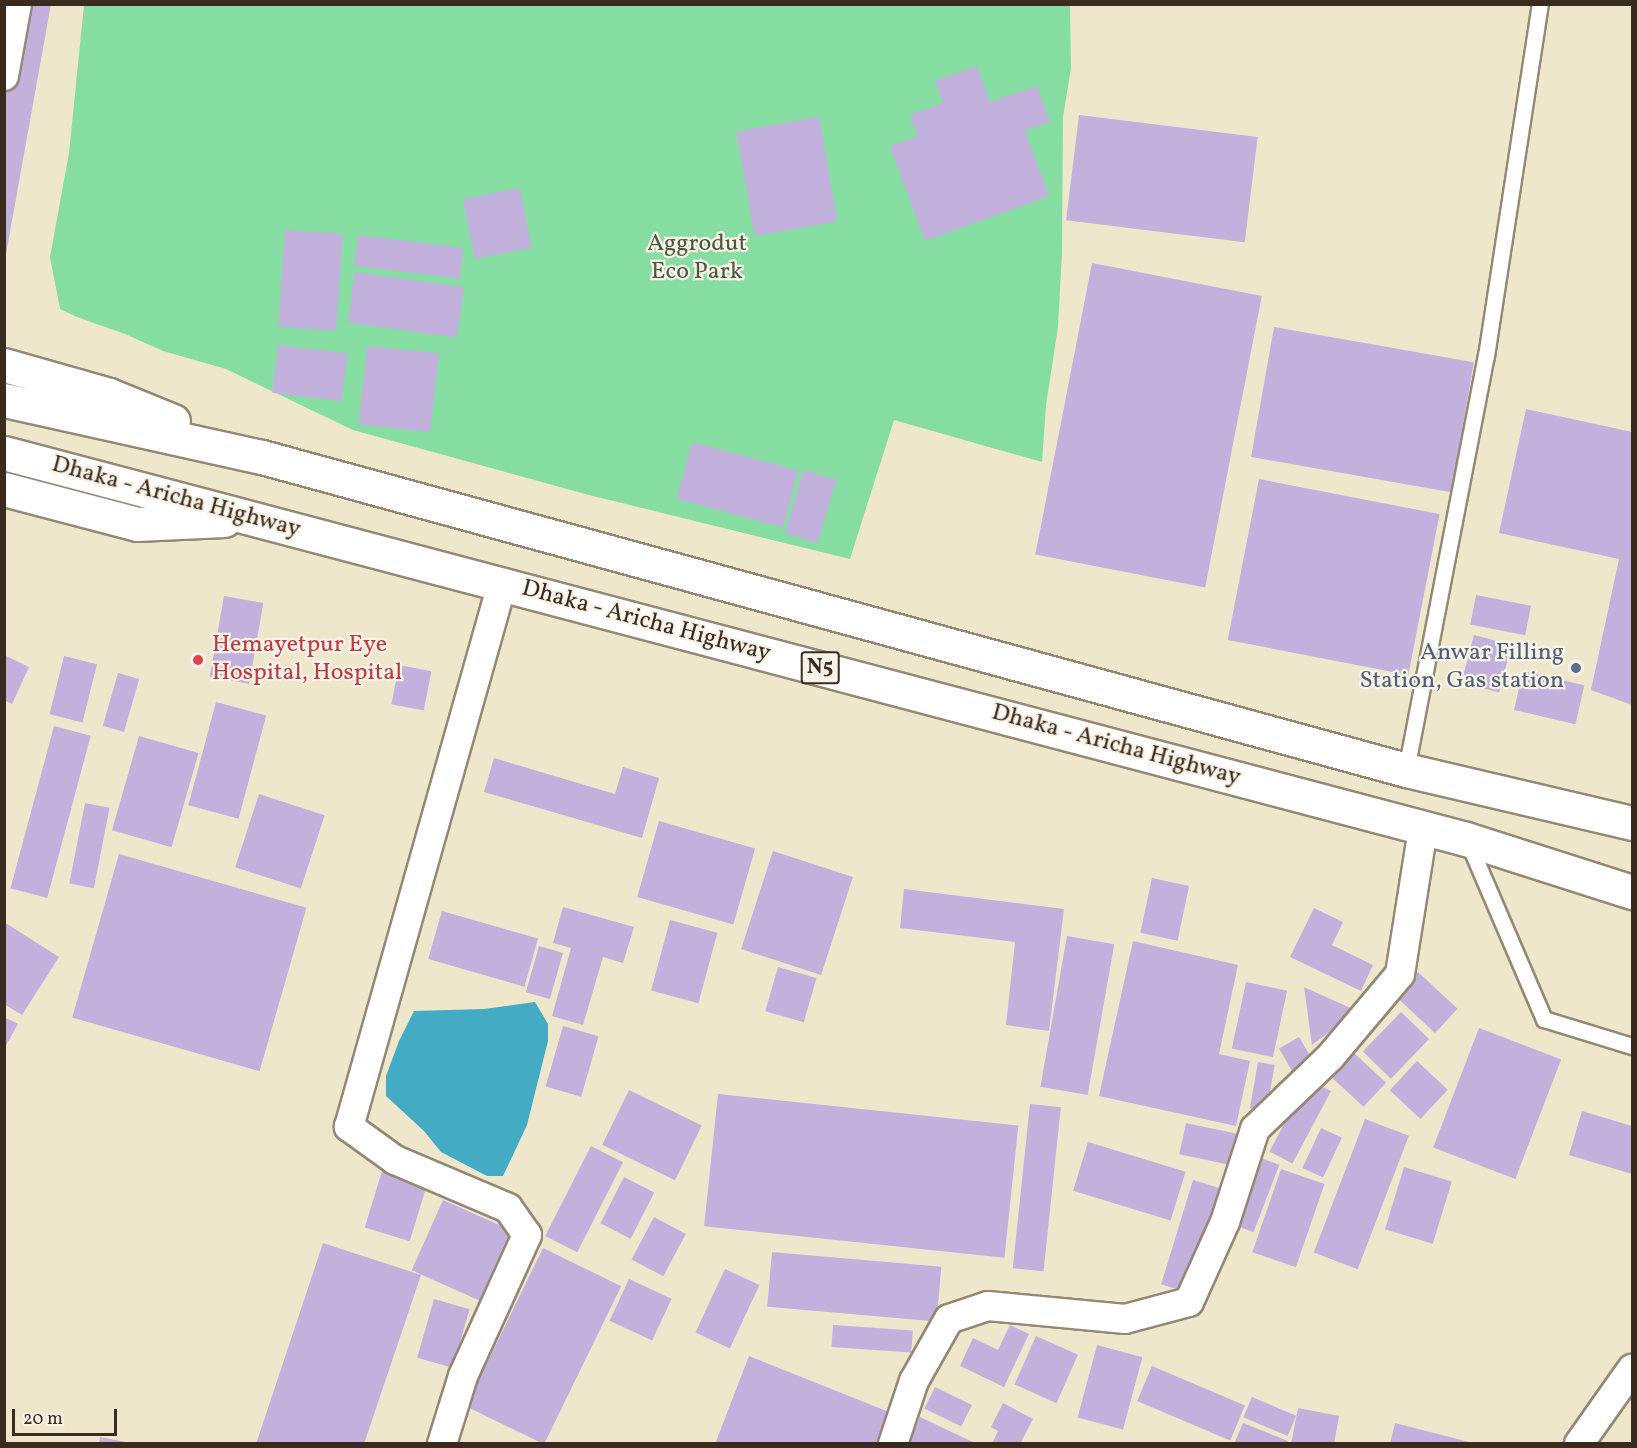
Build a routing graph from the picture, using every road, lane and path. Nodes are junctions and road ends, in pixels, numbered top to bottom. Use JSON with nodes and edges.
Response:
{"nodes":[{"id":1,"x":17,"y":4,"type":"edge"},
{"id":2,"x":1540,"y":4,"type":"edge"},
{"id":3,"x":4,"y":76,"type":"edge"},
{"id":4,"x":4,"y":365,"type":"edge"},
{"id":5,"x":4,"y":400,"type":"edge"},
{"id":6,"x":4,"y":453,"type":"edge"},
{"id":7,"x":262,"y":457,"type":"junction"},
{"id":8,"x":4,"y":489,"type":"edge"},
{"id":9,"x":256,"y":518,"type":"junction"},
{"id":10,"x":502,"y":584,"type":"junction"},
{"id":11,"x":1406,"y":770,"type":"junction"},
{"id":12,"x":1632,"y":823,"type":"edge"},
{"id":13,"x":1423,"y":828,"type":"junction"},
{"id":14,"x":1467,"y":839,"type":"junction"},
{"id":15,"x":1632,"y":892,"type":"edge"},
{"id":16,"x":1632,"y":1046,"type":"edge"},
{"id":17,"x":1632,"y":1369,"type":"edge"},
{"id":18,"x":442,"y":1443,"type":"edge"},
{"id":19,"x":893,"y":1443,"type":"edge"},
{"id":20,"x":1579,"y":1443,"type":"edge"}],
"edges":[{"from":1,"to":3,"type":"street"},
{"from":2,"to":11,"type":"lane"},
{"from":4,"to":7,"type":"highway"},
{"from":5,"to":7,"type":"highway","number":"N5"},
{"from":6,"to":9,"type":"highway","name":"Dhaka - Aricha Highway","number":"N5"},
{"from":7,"to":11,"type":"highway","number":"N5"},
{"from":8,"to":9,"type":"highway"},
{"from":9,"to":10,"type":"highway","name":"Dhaka - Aricha Highway","number":"N5"},
{"from":10,"to":13,"type":"highway","name":"Dhaka - Aricha Highway","number":"N5"},
{"from":10,"to":18,"type":"street"},
{"from":11,"to":12,"type":"highway","number":"N5"},
{"from":13,"to":14,"type":"highway","name":"Dhaka - Aricha Highway","number":"N5"},
{"from":13,"to":19,"type":"street"},
{"from":14,"to":15,"type":"highway","name":"Dhaka - Aricha Highway","number":"N5"},
{"from":14,"to":16,"type":"lane"},
{"from":17,"to":20,"type":"street"}]}
